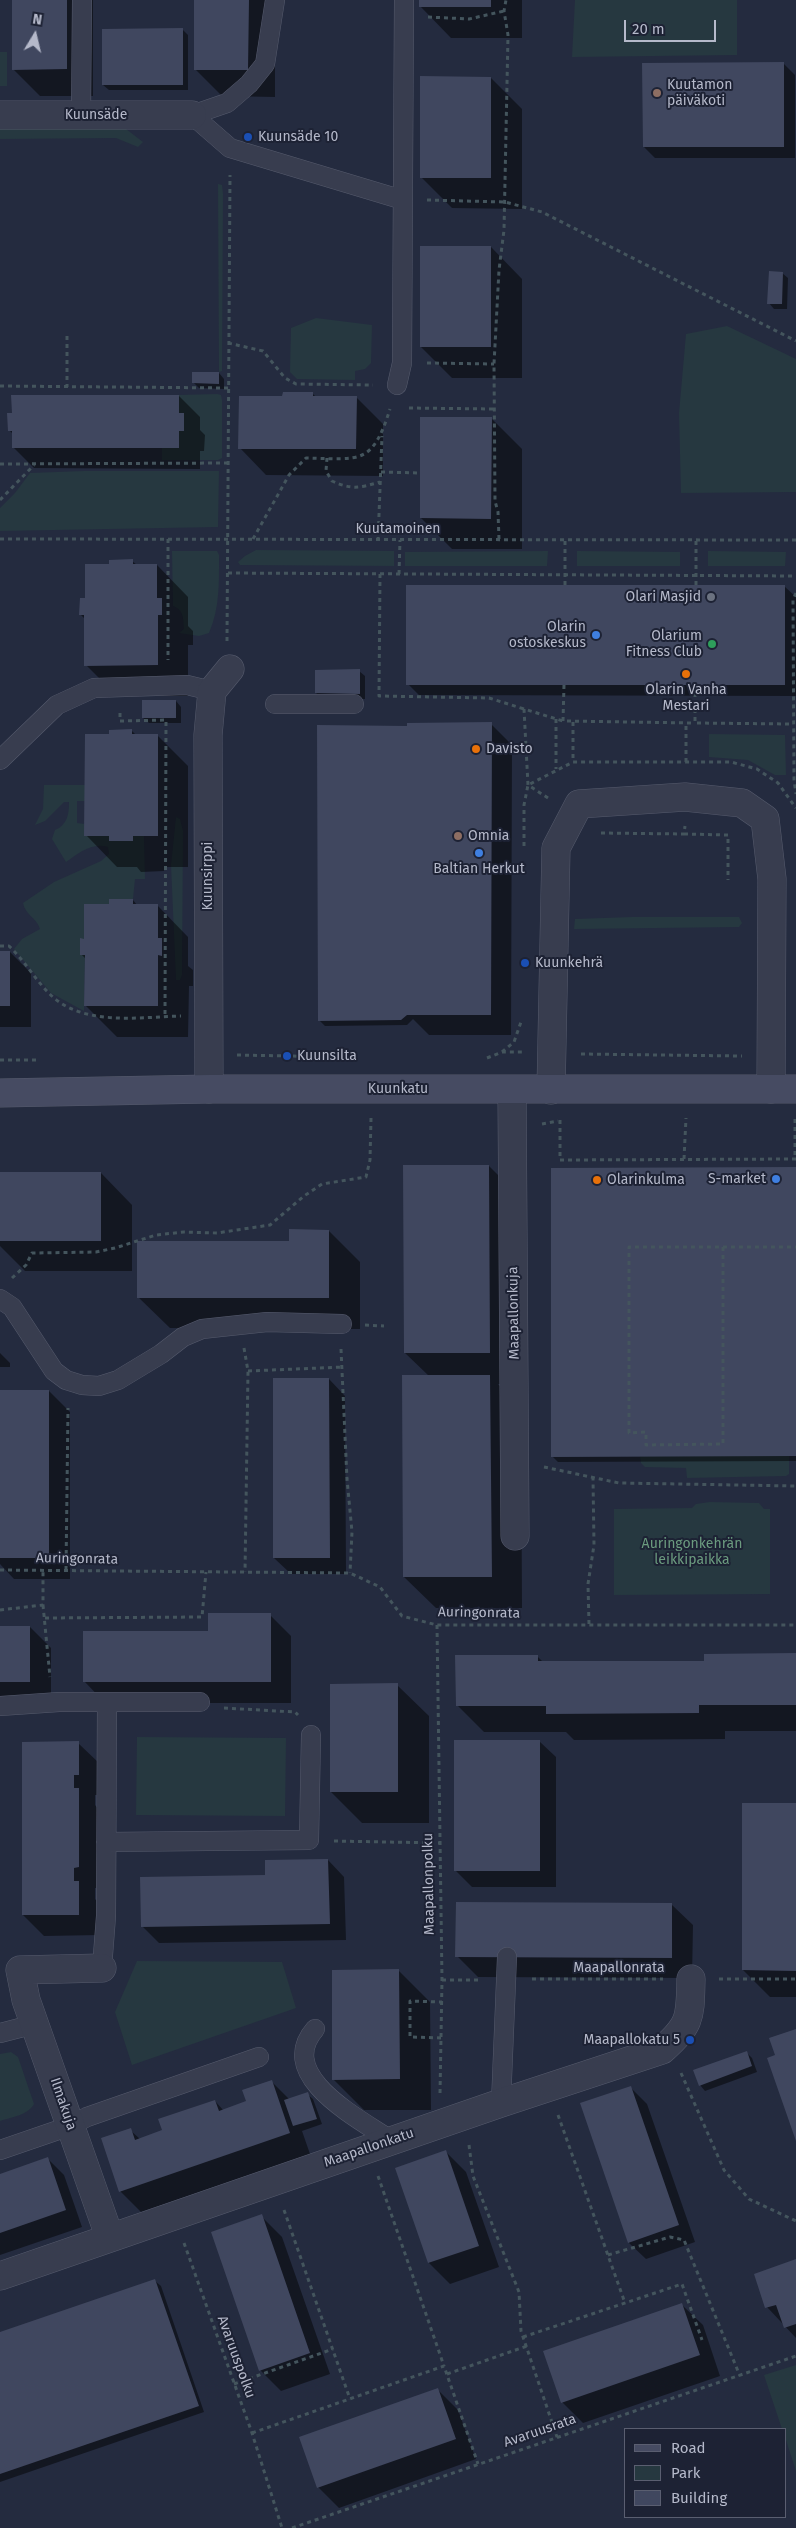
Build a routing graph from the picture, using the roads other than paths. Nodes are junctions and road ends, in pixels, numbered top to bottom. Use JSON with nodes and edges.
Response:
{"nodes":[{"id":1,"x":82,"y":0,"type":"edge"},
{"id":2,"x":276,"y":0,"type":"edge"},
{"id":3,"x":404,"y":8,"type":"edge"},
{"id":4,"x":0,"y":115,"type":"edge"},
{"id":5,"x":80,"y":115,"type":"junction"},
{"id":6,"x":192,"y":115,"type":"junction"},
{"id":7,"x":403,"y":200,"type":"junction"},
{"id":8,"x":397,"y":385,"type":"road end"},
{"id":9,"x":230,"y":669,"type":"road end"},
{"id":10,"x":212,"y":691,"type":"junction"},
{"id":11,"x":275,"y":704,"type":"dead end"},
{"id":12,"x":354,"y":704,"type":"dead end"},
{"id":13,"x":0,"y":760,"type":"edge"},
{"id":14,"x":208,"y":1089,"type":"junction"},
{"id":15,"x":784,"y":1089,"type":"edge"},
{"id":16,"x":512,"y":1090,"type":"junction"},
{"id":17,"x":551,"y":1090,"type":"junction"},
{"id":18,"x":0,"y":1092,"type":"edge"},
{"id":19,"x":3,"y":1291,"type":"edge"},
{"id":20,"x":341,"y":1324,"type":"road end"},
{"id":21,"x":515,"y":1536,"type":"dead end"},
{"id":22,"x":107,"y":1702,"type":"junction"},
{"id":23,"x":200,"y":1702,"type":"road end"},
{"id":24,"x":0,"y":1706,"type":"edge"},
{"id":25,"x":311,"y":1735,"type":"dead end"},
{"id":26,"x":106,"y":1842,"type":"junction"},
{"id":27,"x":507,"y":1957,"type":"dead end"},
{"id":28,"x":102,"y":1968,"type":"joint"},
{"id":29,"x":10,"y":1969,"type":"edge"},
{"id":30,"x":691,"y":1979,"type":"road end"},
{"id":31,"x":35,"y":2024,"type":"junction"},
{"id":32,"x":315,"y":2029,"type":"dead end"},
{"id":33,"x":0,"y":2033,"type":"edge"},
{"id":34,"x":259,"y":2057,"type":"dead end"},
{"id":35,"x":501,"y":2103,"type":"junction"},
{"id":36,"x":70,"y":2126,"type":"junction"},
{"id":37,"x":392,"y":2141,"type":"junction"},
{"id":38,"x":0,"y":2150,"type":"edge"},
{"id":39,"x":110,"y":2238,"type":"junction"},
{"id":40,"x":0,"y":2276,"type":"edge"}],
"edges":[{"from":1,"to":5,"type":"lane"},
{"from":2,"to":6,"type":"lane"},
{"from":3,"to":7,"type":"lane"},
{"from":4,"to":5,"type":"street","name":"Kuunsäde"},
{"from":5,"to":6,"type":"street","name":"Kuunsäde"},
{"from":6,"to":7,"type":"lane"},
{"from":7,"to":8,"type":"lane"},
{"from":9,"to":10,"type":"street"},
{"from":10,"to":13,"type":"lane"},
{"from":10,"to":14,"type":"street","name":"Kuunsirppi"},
{"from":11,"to":12,"type":"lane"},
{"from":14,"to":16,"type":"main road","name":"Kuunkatu"},
{"from":14,"to":18,"type":"main road","name":"Kuunkatu"},
{"from":15,"to":17,"type":"main road","name":"Kuunkatu"},
{"from":15,"to":17,"type":"street"},
{"from":16,"to":17,"type":"main road","name":"Kuunkatu"},
{"from":16,"to":21,"type":"street","name":"Maapallonkuja"},
{"from":19,"to":20,"type":"lane"},
{"from":22,"to":23,"type":"lane"},
{"from":22,"to":24,"type":"lane"},
{"from":22,"to":26,"type":"lane"},
{"from":25,"to":26,"type":"lane"},
{"from":26,"to":28,"type":"lane"},
{"from":27,"to":35,"type":"lane"},
{"from":28,"to":29,"type":"street","name":"Ilmakuja"},
{"from":29,"to":31,"type":"street","name":"Ilmakuja"},
{"from":30,"to":35,"type":"street","name":"Maapallonkatu"},
{"from":31,"to":33,"type":"lane"},
{"from":31,"to":36,"type":"street","name":"Ilmakuja"},
{"from":32,"to":37,"type":"lane"},
{"from":34,"to":36,"type":"lane"},
{"from":35,"to":37,"type":"street","name":"Maapallonkatu"},
{"from":36,"to":38,"type":"lane"},
{"from":36,"to":39,"type":"street","name":"Ilmakuja"},
{"from":37,"to":39,"type":"street","name":"Maapallonkatu"},
{"from":39,"to":40,"type":"street","name":"Maapallonkatu"}]}
